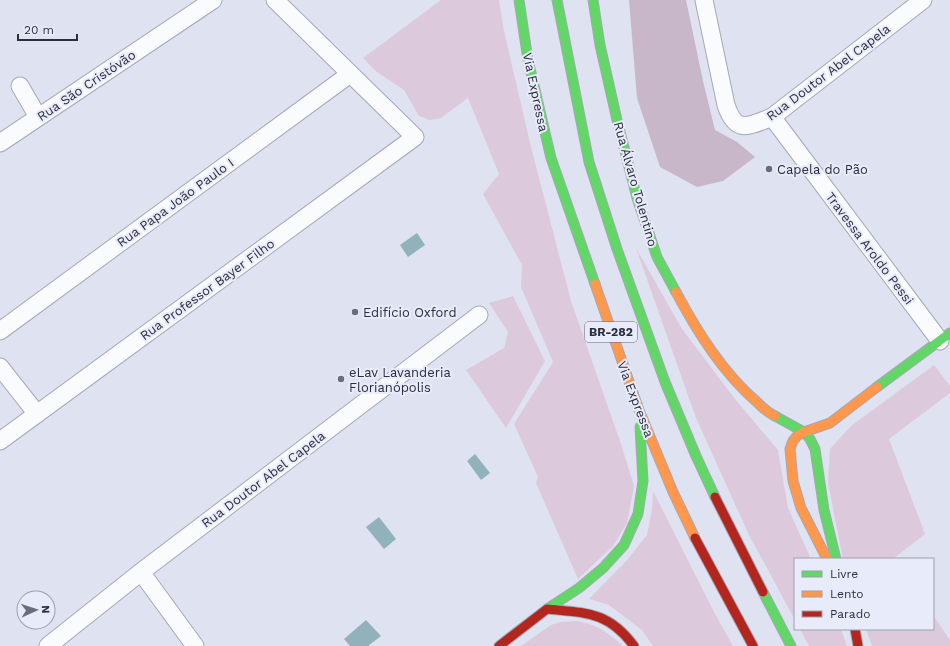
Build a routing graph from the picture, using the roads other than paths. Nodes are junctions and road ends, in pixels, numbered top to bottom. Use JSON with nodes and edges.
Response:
{"nodes":[{"id":1,"x":213,"y":0,"type":"edge"},
{"id":2,"x":275,"y":0,"type":"edge"},
{"id":3,"x":519,"y":0,"type":"edge"},
{"id":4,"x":557,"y":0,"type":"edge"},
{"id":5,"x":593,"y":0,"type":"edge"},
{"id":6,"x":704,"y":0,"type":"edge"},
{"id":7,"x":923,"y":0,"type":"edge"},
{"id":8,"x":350,"y":74,"type":"junction"},
{"id":9,"x":20,"y":86,"type":"dead end"},
{"id":10,"x":38,"y":117,"type":"junction"},
{"id":11,"x":772,"y":117,"type":"junction"},
{"id":12,"x":0,"y":143,"type":"edge"},
{"id":13,"x":480,"y":315,"type":"dead end"},
{"id":14,"x":0,"y":331,"type":"edge"},
{"id":15,"x":945,"y":337,"type":"edge"},
{"id":16,"x":0,"y":367,"type":"edge"},
{"id":17,"x":639,"y":410,"type":"junction"},
{"id":18,"x":37,"y":414,"type":"junction"},
{"id":19,"x":824,"y":426,"type":"junction"},
{"id":20,"x":804,"y":432,"type":"junction"},
{"id":21,"x":0,"y":441,"type":"edge"},
{"id":22,"x":815,"y":449,"type":"junction"},
{"id":23,"x":826,"y":558,"type":"edge"},
{"id":24,"x":836,"y":558,"type":"edge"},
{"id":25,"x":141,"y":572,"type":"junction"},
{"id":26,"x":547,"y":609,"type":"junction"},
{"id":27,"x":855,"y":630,"type":"edge"},
{"id":28,"x":788,"y":642,"type":"edge"},
{"id":29,"x":859,"y":644,"type":"edge"},
{"id":30,"x":48,"y":646,"type":"edge"},
{"id":31,"x":195,"y":646,"type":"edge"},
{"id":32,"x":499,"y":646,"type":"edge"},
{"id":33,"x":634,"y":646,"type":"edge"},
{"id":34,"x":753,"y":646,"type":"edge"}],
"edges":[{"from":1,"to":10,"type":"street","name":"Rua São Cristóvão"},
{"from":2,"to":8,"type":"street"},
{"from":3,"to":17,"type":"main road","name":"Via Expressa","number":"BR-282"},
{"from":4,"to":28,"type":"main road","number":"BR-282"},
{"from":5,"to":20,"type":"main road","name":"Rua Álvaro Tolentino"},
{"from":6,"to":11,"type":"street","name":"Rua Doutor Abel Capela"},
{"from":7,"to":11,"type":"street","name":"Rua Doutor Abel Capela"},
{"from":8,"to":14,"type":"street","name":"Rua Papa João Paulo I"},
{"from":8,"to":18,"type":"street","name":"Rua Professor Bayer Filho"},
{"from":9,"to":10,"type":"street"},
{"from":10,"to":12,"type":"street","name":"Rua São Cristóvão"},
{"from":11,"to":15,"type":"street","name":"Travessa Aroldo Pessi"},
{"from":13,"to":25,"type":"street","name":"Rua Doutor Abel Capela"},
{"from":15,"to":19,"type":"main road"},
{"from":16,"to":18,"type":"street"},
{"from":17,"to":26,"type":"main road"},
{"from":17,"to":34,"type":"main road","name":"Via Expressa","number":"BR-282"},
{"from":18,"to":21,"type":"street","name":"Rua Professor Bayer Filho"},
{"from":19,"to":20,"type":"main road"},
{"from":19,"to":22,"type":"main road"},
{"from":20,"to":22,"type":"main road"},
{"from":20,"to":23,"type":"main road"},
{"from":22,"to":24,"type":"main road"},
{"from":25,"to":30,"type":"street","name":"Rua Doutor Abel Capela"},
{"from":25,"to":31,"type":"street"},
{"from":26,"to":32,"type":"main road"},
{"from":26,"to":33,"type":"main road"},
{"from":27,"to":29,"type":"main road"}]}
